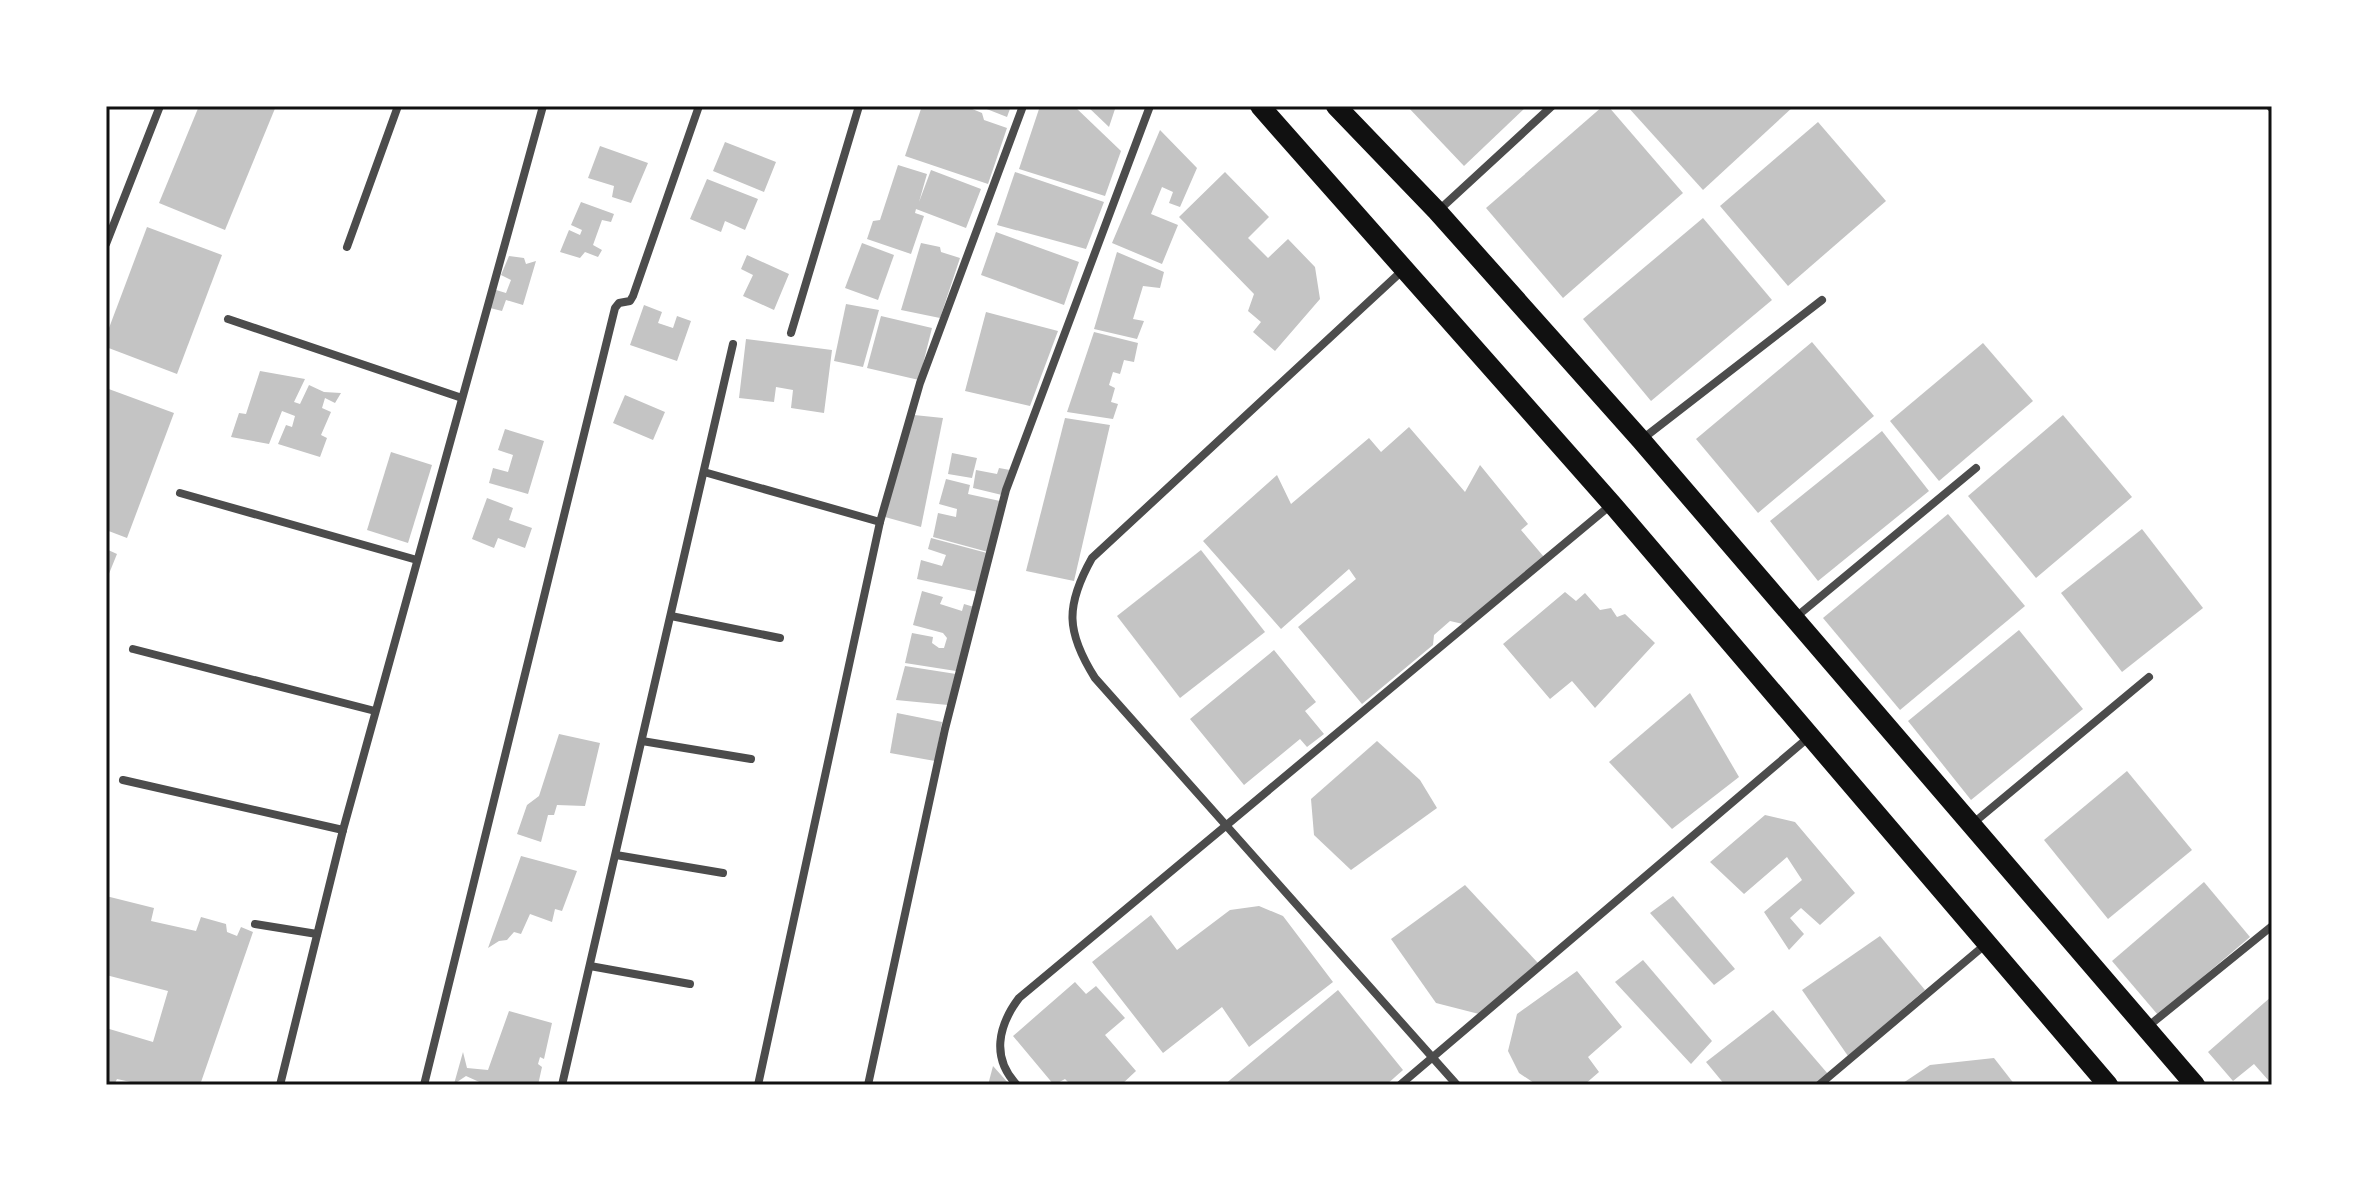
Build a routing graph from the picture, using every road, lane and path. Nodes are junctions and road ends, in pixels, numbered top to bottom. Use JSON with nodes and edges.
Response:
{"nodes":[{"id":1,"x":160,"y":106,"type":"edge"},
{"id":2,"x":398,"y":106,"type":"edge"},
{"id":3,"x":543,"y":106,"type":"edge"},
{"id":4,"x":699,"y":106,"type":"edge"},
{"id":5,"x":859,"y":106,"type":"edge"},
{"id":6,"x":1023,"y":106,"type":"edge"},
{"id":7,"x":1150,"y":106,"type":"edge"},
{"id":8,"x":1260,"y":106,"type":"edge"},
{"id":9,"x":1336,"y":106,"type":"edge"},
{"id":10,"x":1552,"y":106,"type":"edge"},
{"id":11,"x":1437,"y":211,"type":"junction"},
{"id":12,"x":106,"y":244,"type":"edge"},
{"id":13,"x":347,"y":247,"type":"dead end"},
{"id":14,"x":1406,"y":267,"type":"junction"},
{"id":15,"x":1822,"y":300,"type":"dead end"},
{"id":16,"x":228,"y":319,"type":"dead end"},
{"id":17,"x":791,"y":333,"type":"dead end"},
{"id":18,"x":733,"y":344,"type":"dead end"},
{"id":19,"x":462,"y":398,"type":"junction"},
{"id":20,"x":1641,"y":440,"type":"junction"},
{"id":21,"x":1976,"y":468,"type":"dead end"},
{"id":22,"x":704,"y":472,"type":"junction"},
{"id":23,"x":180,"y":493,"type":"dead end"},
{"id":24,"x":1612,"y":504,"type":"junction"},
{"id":25,"x":880,"y":522,"type":"junction"},
{"id":26,"x":417,"y":560,"type":"junction"},
{"id":27,"x":671,"y":616,"type":"junction"},
{"id":28,"x":1792,"y":620,"type":"junction"},
{"id":29,"x":780,"y":638,"type":"dead end"},
{"id":30,"x":133,"y":649,"type":"dead end"},
{"id":31,"x":2149,"y":677,"type":"dead end"},
{"id":32,"x":375,"y":711,"type":"junction"},
{"id":33,"x":1810,"y":737,"type":"junction"},
{"id":34,"x":642,"y":741,"type":"junction"},
{"id":35,"x":751,"y":759,"type":"dead end"},
{"id":36,"x":123,"y":780,"type":"dead end"},
{"id":37,"x":1225,"y":825,"type":"junction"},
{"id":38,"x":1970,"y":825,"type":"junction"},
{"id":39,"x":343,"y":830,"type":"junction"},
{"id":40,"x":616,"y":855,"type":"junction"},
{"id":41,"x":723,"y":873,"type":"dead end"},
{"id":42,"x":255,"y":924,"type":"dead end"},
{"id":43,"x":2272,"y":926,"type":"edge"},
{"id":44,"x":317,"y":934,"type":"junction"},
{"id":45,"x":1986,"y":944,"type":"junction"},
{"id":46,"x":590,"y":966,"type":"junction"},
{"id":47,"x":690,"y":984,"type":"dead end"},
{"id":48,"x":2146,"y":1028,"type":"junction"},
{"id":49,"x":1433,"y":1057,"type":"junction"},
{"id":50,"x":280,"y":1085,"type":"edge"},
{"id":51,"x":424,"y":1085,"type":"edge"},
{"id":52,"x":562,"y":1085,"type":"edge"},
{"id":53,"x":758,"y":1085,"type":"edge"},
{"id":54,"x":868,"y":1085,"type":"edge"},
{"id":55,"x":1017,"y":1085,"type":"edge"},
{"id":56,"x":1400,"y":1085,"type":"edge"},
{"id":57,"x":1457,"y":1085,"type":"edge"},
{"id":58,"x":1819,"y":1085,"type":"edge"},
{"id":59,"x":2108,"y":1085,"type":"edge"},
{"id":60,"x":2195,"y":1085,"type":"edge"}],
"edges":[{"from":1,"to":12,"type":"street"},
{"from":2,"to":13,"type":"street"},
{"from":3,"to":19,"type":"street"},
{"from":4,"to":51,"type":"street"},
{"from":5,"to":17,"type":"street"},
{"from":6,"to":25,"type":"street"},
{"from":7,"to":54,"type":"street"},
{"from":8,"to":14,"type":"main road"},
{"from":9,"to":11,"type":"main road"},
{"from":10,"to":11,"type":"street"},
{"from":11,"to":20,"type":"main road"},
{"from":14,"to":24,"type":"main road"},
{"from":14,"to":37,"type":"street"},
{"from":15,"to":20,"type":"street"},
{"from":16,"to":19,"type":"street"},
{"from":18,"to":22,"type":"street"},
{"from":19,"to":26,"type":"street"},
{"from":20,"to":28,"type":"main road"},
{"from":21,"to":28,"type":"street"},
{"from":22,"to":25,"type":"street"},
{"from":22,"to":27,"type":"street"},
{"from":23,"to":26,"type":"street"},
{"from":24,"to":33,"type":"main road"},
{"from":24,"to":37,"type":"street"},
{"from":25,"to":53,"type":"street"},
{"from":26,"to":32,"type":"street"},
{"from":27,"to":29,"type":"street"},
{"from":27,"to":34,"type":"street"},
{"from":28,"to":38,"type":"main road"},
{"from":30,"to":32,"type":"street"},
{"from":31,"to":38,"type":"street"},
{"from":32,"to":39,"type":"street"},
{"from":33,"to":45,"type":"main road"},
{"from":33,"to":49,"type":"street"},
{"from":34,"to":35,"type":"street"},
{"from":34,"to":40,"type":"street"},
{"from":36,"to":39,"type":"street"},
{"from":37,"to":49,"type":"street"},
{"from":37,"to":55,"type":"street"},
{"from":38,"to":48,"type":"main road"},
{"from":39,"to":44,"type":"street"},
{"from":40,"to":41,"type":"street"},
{"from":40,"to":46,"type":"street"},
{"from":42,"to":44,"type":"street"},
{"from":43,"to":48,"type":"street"},
{"from":44,"to":50,"type":"street"},
{"from":45,"to":58,"type":"street"},
{"from":45,"to":59,"type":"main road"},
{"from":46,"to":47,"type":"street"},
{"from":46,"to":52,"type":"street"},
{"from":48,"to":60,"type":"main road"},
{"from":49,"to":56,"type":"street"},
{"from":49,"to":57,"type":"street"}]}
